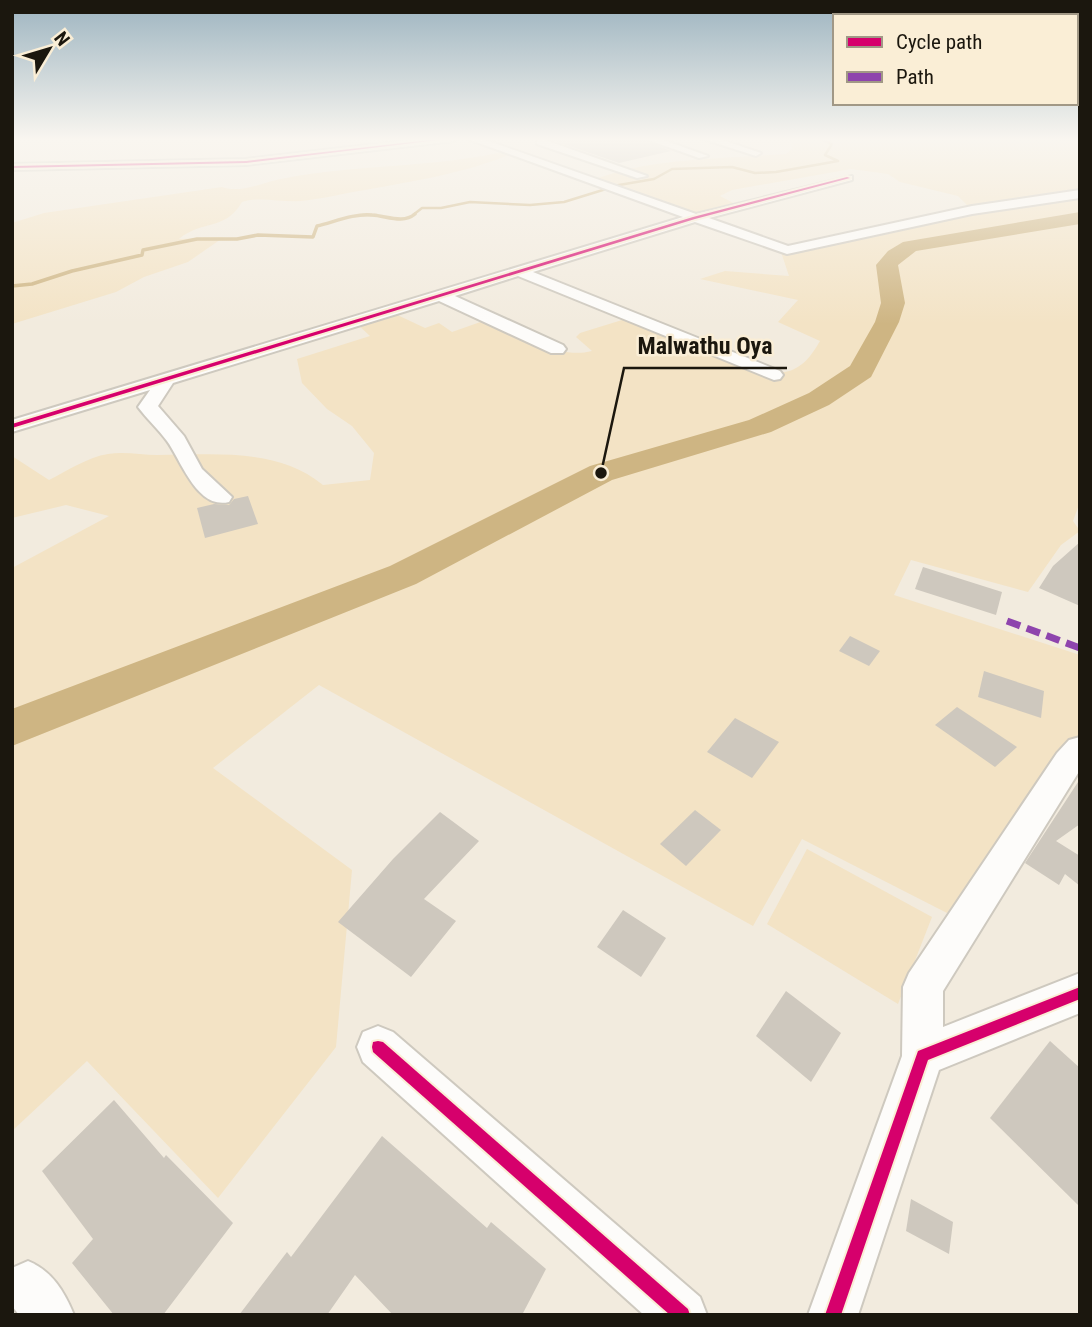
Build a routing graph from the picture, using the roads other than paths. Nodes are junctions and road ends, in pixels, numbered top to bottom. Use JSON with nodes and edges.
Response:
{"nodes":[{"id":1,"x":644,"y":200,"type":"edge"},
{"id":2,"x":764,"y":200,"type":"edge"},
{"id":3,"x":1040,"y":200,"type":"edge"},
{"id":4,"x":694,"y":218,"type":"junction"},
{"id":5,"x":518,"y":271,"type":"junction"},
{"id":6,"x":440,"y":295,"type":"junction"},
{"id":7,"x":556,"y":349,"type":"dead end"},
{"id":8,"x":774,"y":374,"type":"dead end"},
{"id":9,"x":166,"y":379,"type":"junction"},
{"id":10,"x":12,"y":426,"type":"edge"},
{"id":11,"x":221,"y":497,"type":"dead end"},
{"id":12,"x":1076,"y":760,"type":"edge"},
{"id":13,"x":1080,"y":993,"type":"edge"},
{"id":14,"x":378,"y":1047,"type":"dead end"},
{"id":15,"x":923,"y":1056,"type":"junction"},
{"id":16,"x":682,"y":1315,"type":"edge"},
{"id":17,"x":833,"y":1315,"type":"edge"}],
"edges":[{"from":1,"to":4,"type":"street"},
{"from":2,"to":4,"type":"street"},
{"from":3,"to":4,"type":"street"},
{"from":4,"to":5,"type":"street"},
{"from":5,"to":6,"type":"street"},
{"from":5,"to":8,"type":"street"},
{"from":6,"to":7,"type":"street"},
{"from":6,"to":9,"type":"street"},
{"from":9,"to":10,"type":"street"},
{"from":9,"to":11,"type":"street"},
{"from":12,"to":15,"type":"street"},
{"from":13,"to":15,"type":"street"},
{"from":14,"to":16,"type":"street"},
{"from":15,"to":17,"type":"street"}]}
